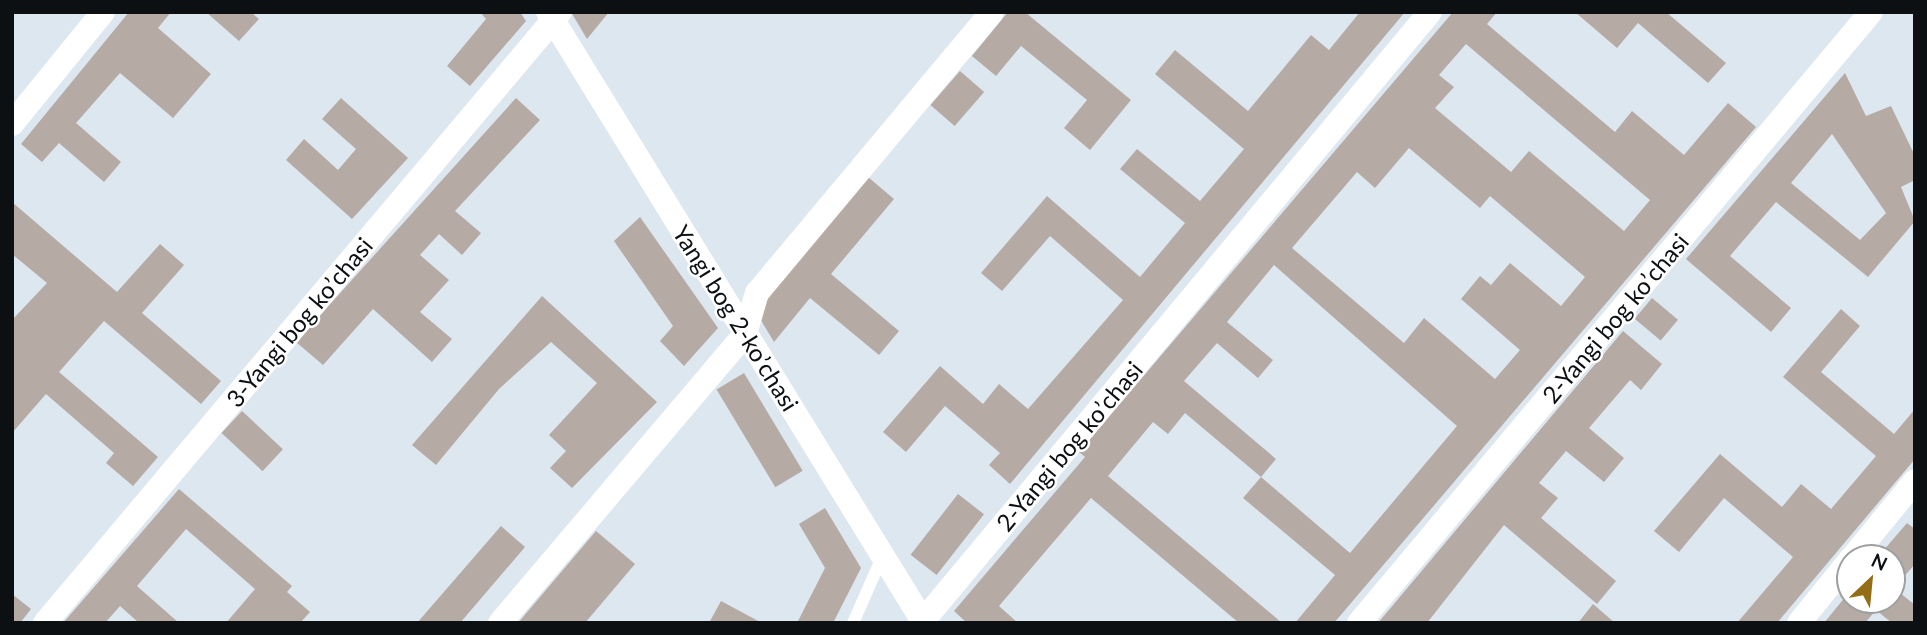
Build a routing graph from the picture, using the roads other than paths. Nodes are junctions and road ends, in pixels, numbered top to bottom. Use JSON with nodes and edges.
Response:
{"nodes":[{"id":1,"x":103,"y":12,"type":"edge"},
{"id":2,"x":992,"y":12,"type":"edge"},
{"id":3,"x":1430,"y":12,"type":"edge"},
{"id":4,"x":1871,"y":12,"type":"edge"},
{"id":5,"x":554,"y":15,"type":"edge"},
{"id":6,"x":12,"y":124,"type":"edge"},
{"id":7,"x":745,"y":334,"type":"junction"},
{"id":8,"x":1915,"y":481,"type":"edge"},
{"id":9,"x":1863,"y":544,"type":"edge"},
{"id":10,"x":883,"y":554,"type":"junction"},
{"id":11,"x":1836,"y":577,"type":"edge"},
{"id":12,"x":924,"y":622,"type":"edge"},
{"id":13,"x":45,"y":623,"type":"edge"},
{"id":14,"x":500,"y":623,"type":"edge"},
{"id":15,"x":853,"y":623,"type":"edge"},
{"id":16,"x":1359,"y":623,"type":"edge"},
{"id":17,"x":1799,"y":623,"type":"edge"}],
"edges":[{"from":1,"to":6,"type":"street"},
{"from":2,"to":7,"type":"street"},
{"from":3,"to":12,"type":"street","name":"2-Yangi bog koʼchasi"},
{"from":4,"to":16,"type":"street","name":"2-Yangi bog koʼchasi"},
{"from":5,"to":7,"type":"street","name":"Yangi bog 2-koʼchasi"},
{"from":5,"to":13,"type":"street","name":"3-Yangi bog koʼchasi"},
{"from":7,"to":10,"type":"street","name":"Yangi bog 2-koʼchasi"},
{"from":7,"to":14,"type":"street"},
{"from":8,"to":9,"type":"street"},
{"from":10,"to":12,"type":"street","name":"Yangi bog 2-koʼchasi"},
{"from":10,"to":15,"type":"lane"},
{"from":11,"to":17,"type":"street"}]}
